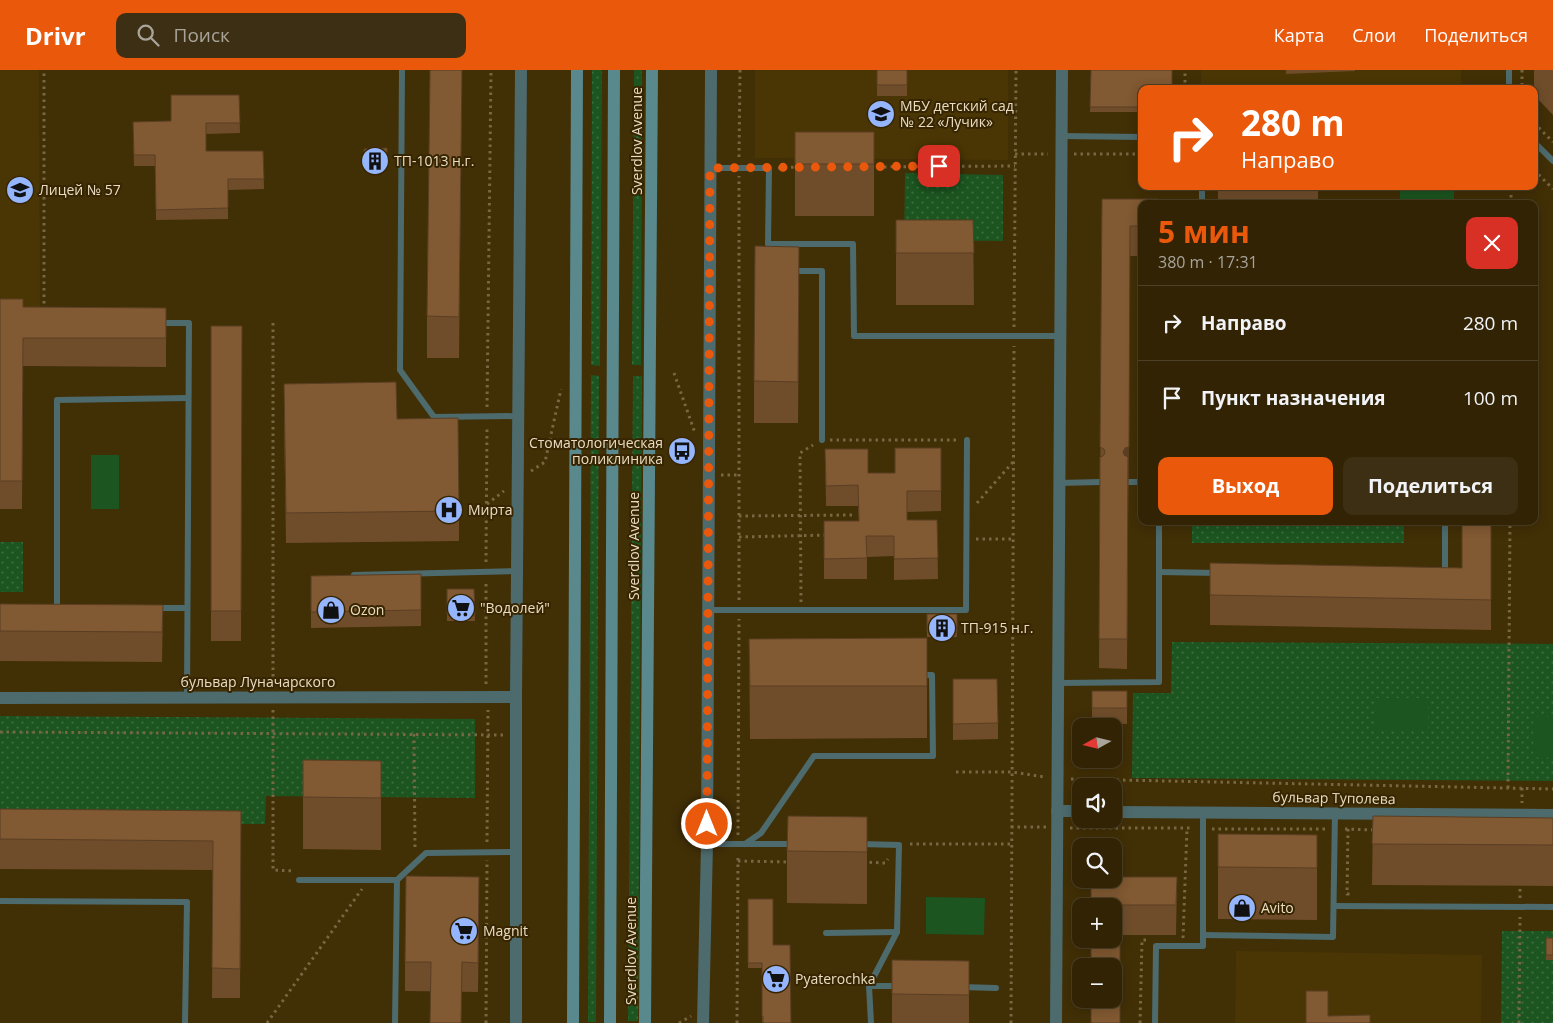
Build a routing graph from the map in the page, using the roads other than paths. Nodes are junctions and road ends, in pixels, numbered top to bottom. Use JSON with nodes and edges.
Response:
{"nodes":[{"id":1,"x":402,"y":70,"type":"edge"},
{"id":2,"x":521,"y":70,"type":"edge"},
{"id":3,"x":577,"y":70,"type":"edge"},
{"id":4,"x":614,"y":70,"type":"edge"},
{"id":5,"x":652,"y":70,"type":"edge"},
{"id":6,"x":710,"y":70,"type":"edge"},
{"id":7,"x":1062,"y":70,"type":"edge"},
{"id":8,"x":1509,"y":70,"type":"edge"},
{"id":9,"x":1510,"y":85,"type":"edge"},
{"id":10,"x":1061,"y":136,"type":"junction"},
{"id":11,"x":1138,"y":137,"type":"edge"},
{"id":12,"x":1538,"y":146,"type":"edge"},
{"id":13,"x":1553,"y":161,"type":"edge"},
{"id":14,"x":710,"y":168,"type":"junction"},
{"id":15,"x":768,"y":244,"type":"junction"},
{"id":16,"x":769,"y":253,"type":"edge"},
{"id":17,"x":787,"y":271,"type":"edge"},
{"id":18,"x":149,"y":323,"type":"edge"},
{"id":19,"x":1060,"y":336,"type":"junction"},
{"id":20,"x":188,"y":398,"type":"junction"},
{"id":21,"x":519,"y":416,"type":"junction"},
{"id":22,"x":822,"y":440,"type":"road end"},
{"id":23,"x":967,"y":440,"type":"road end"},
{"id":24,"x":1100,"y":482,"type":"edge"},
{"id":25,"x":1128,"y":482,"type":"edge"},
{"id":26,"x":1138,"y":482,"type":"edge"},
{"id":27,"x":1059,"y":483,"type":"junction"},
{"id":28,"x":1159,"y":525,"type":"edge"},
{"id":29,"x":1445,"y":525,"type":"edge"},
{"id":30,"x":518,"y":571,"type":"junction"},
{"id":31,"x":1159,"y":572,"type":"junction"},
{"id":32,"x":1228,"y":573,"type":"edge"},
{"id":33,"x":345,"y":575,"type":"edge"},
{"id":34,"x":1435,"y":575,"type":"edge"},
{"id":35,"x":48,"y":608,"type":"edge"},
{"id":36,"x":57,"y":608,"type":"junction"},
{"id":37,"x":66,"y":608,"type":"edge"},
{"id":38,"x":150,"y":608,"type":"edge"},
{"id":39,"x":188,"y":608,"type":"junction"},
{"id":40,"x":707,"y":610,"type":"junction"},
{"id":41,"x":913,"y":675,"type":"edge"},
{"id":42,"x":1058,"y":683,"type":"junction"},
{"id":43,"x":516,"y":696,"type":"junction"},
{"id":44,"x":188,"y":697,"type":"junction"},
{"id":45,"x":0,"y":698,"type":"edge"},
{"id":46,"x":1057,"y":811,"type":"junction"},
{"id":47,"x":1072,"y":811,"type":"edge"},
{"id":48,"x":1122,"y":812,"type":"edge"},
{"id":49,"x":1203,"y":812,"type":"junction"},
{"id":50,"x":1336,"y":813,"type":"junction"},
{"id":51,"x":1553,"y":815,"type":"edge"},
{"id":52,"x":706,"y":844,"type":"junction"},
{"id":53,"x":742,"y":844,"type":"junction"},
{"id":54,"x":803,"y":844,"type":"edge"},
{"id":55,"x":851,"y":844,"type":"edge"},
{"id":56,"x":516,"y":852,"type":"junction"},
{"id":57,"x":299,"y":880,"type":"dead end"},
{"id":58,"x":396,"y":880,"type":"junction"},
{"id":59,"x":0,"y":901,"type":"edge"},
{"id":60,"x":1334,"y":906,"type":"junction"},
{"id":61,"x":1553,"y":907,"type":"edge"},
{"id":62,"x":897,"y":932,"type":"junction"},
{"id":63,"x":826,"y":933,"type":"dead end"},
{"id":64,"x":1203,"y":935,"type":"junction"},
{"id":65,"x":869,"y":986,"type":"junction"},
{"id":66,"x":908,"y":986,"type":"edge"},
{"id":67,"x":957,"y":987,"type":"edge"},
{"id":68,"x":996,"y":988,"type":"dead end"},
{"id":69,"x":185,"y":1023,"type":"edge"},
{"id":70,"x":395,"y":1023,"type":"edge"},
{"id":71,"x":516,"y":1023,"type":"edge"},
{"id":72,"x":573,"y":1023,"type":"edge"},
{"id":73,"x":610,"y":1023,"type":"edge"},
{"id":74,"x":645,"y":1023,"type":"edge"},
{"id":75,"x":703,"y":1023,"type":"edge"},
{"id":76,"x":871,"y":1023,"type":"edge"},
{"id":77,"x":1056,"y":1023,"type":"edge"},
{"id":78,"x":1155,"y":1023,"type":"edge"}],
"edges":[{"from":1,"to":21,"type":"lane"},
{"from":2,"to":21,"type":"street"},
{"from":3,"to":72,"type":"main road"},
{"from":4,"to":73,"type":"main road","name":"Sverdlov Avenue"},
{"from":5,"to":74,"type":"main road","name":"Sverdlov Avenue"},
{"from":6,"to":14,"type":"street"},
{"from":7,"to":10,"type":"street"},
{"from":8,"to":9,"type":"lane"},
{"from":10,"to":11,"type":"lane"},
{"from":10,"to":19,"type":"street"},
{"from":12,"to":13,"type":"lane"},
{"from":14,"to":15,"type":"lane"},
{"from":14,"to":40,"type":"street"},
{"from":15,"to":16,"type":"lane"},
{"from":15,"to":19,"type":"lane"},
{"from":17,"to":22,"type":"lane"},
{"from":18,"to":20,"type":"lane"},
{"from":19,"to":27,"type":"street"},
{"from":20,"to":36,"type":"lane"},
{"from":20,"to":39,"type":"lane"},
{"from":21,"to":30,"type":"street"},
{"from":23,"to":40,"type":"lane"},
{"from":24,"to":27,"type":"lane"},
{"from":25,"to":26,"type":"lane"},
{"from":27,"to":42,"type":"street"},
{"from":28,"to":31,"type":"lane"},
{"from":29,"to":34,"type":"lane"},
{"from":30,"to":33,"type":"lane"},
{"from":30,"to":43,"type":"street"},
{"from":31,"to":32,"type":"lane"},
{"from":31,"to":42,"type":"lane"},
{"from":35,"to":36,"type":"lane"},
{"from":36,"to":37,"type":"lane"},
{"from":38,"to":39,"type":"lane"},
{"from":39,"to":44,"type":"lane"},
{"from":40,"to":52,"type":"street"},
{"from":41,"to":53,"type":"lane"},
{"from":42,"to":46,"type":"street"},
{"from":43,"to":44,"type":"street","name":"бульвар Луначарского"},
{"from":43,"to":56,"type":"street"},
{"from":44,"to":45,"type":"street","name":"бульвар Луначарского"},
{"from":46,"to":47,"type":"street"},
{"from":46,"to":77,"type":"street"},
{"from":48,"to":49,"type":"street","name":"бульвар Туполева"},
{"from":49,"to":50,"type":"street","name":"бульвар Туполева"},
{"from":49,"to":64,"type":"lane"},
{"from":50,"to":51,"type":"street","name":"бульвар Туполева"},
{"from":50,"to":60,"type":"lane"},
{"from":52,"to":53,"type":"lane"},
{"from":52,"to":75,"type":"street"},
{"from":53,"to":54,"type":"lane"},
{"from":55,"to":62,"type":"lane"},
{"from":56,"to":58,"type":"lane"},
{"from":56,"to":71,"type":"street"},
{"from":57,"to":58,"type":"lane"},
{"from":58,"to":70,"type":"lane"},
{"from":59,"to":69,"type":"lane"},
{"from":60,"to":61,"type":"lane"},
{"from":60,"to":64,"type":"lane"},
{"from":62,"to":63,"type":"lane"},
{"from":62,"to":65,"type":"lane"},
{"from":64,"to":78,"type":"lane"},
{"from":65,"to":66,"type":"lane"},
{"from":65,"to":76,"type":"lane"},
{"from":67,"to":68,"type":"lane"}]}
